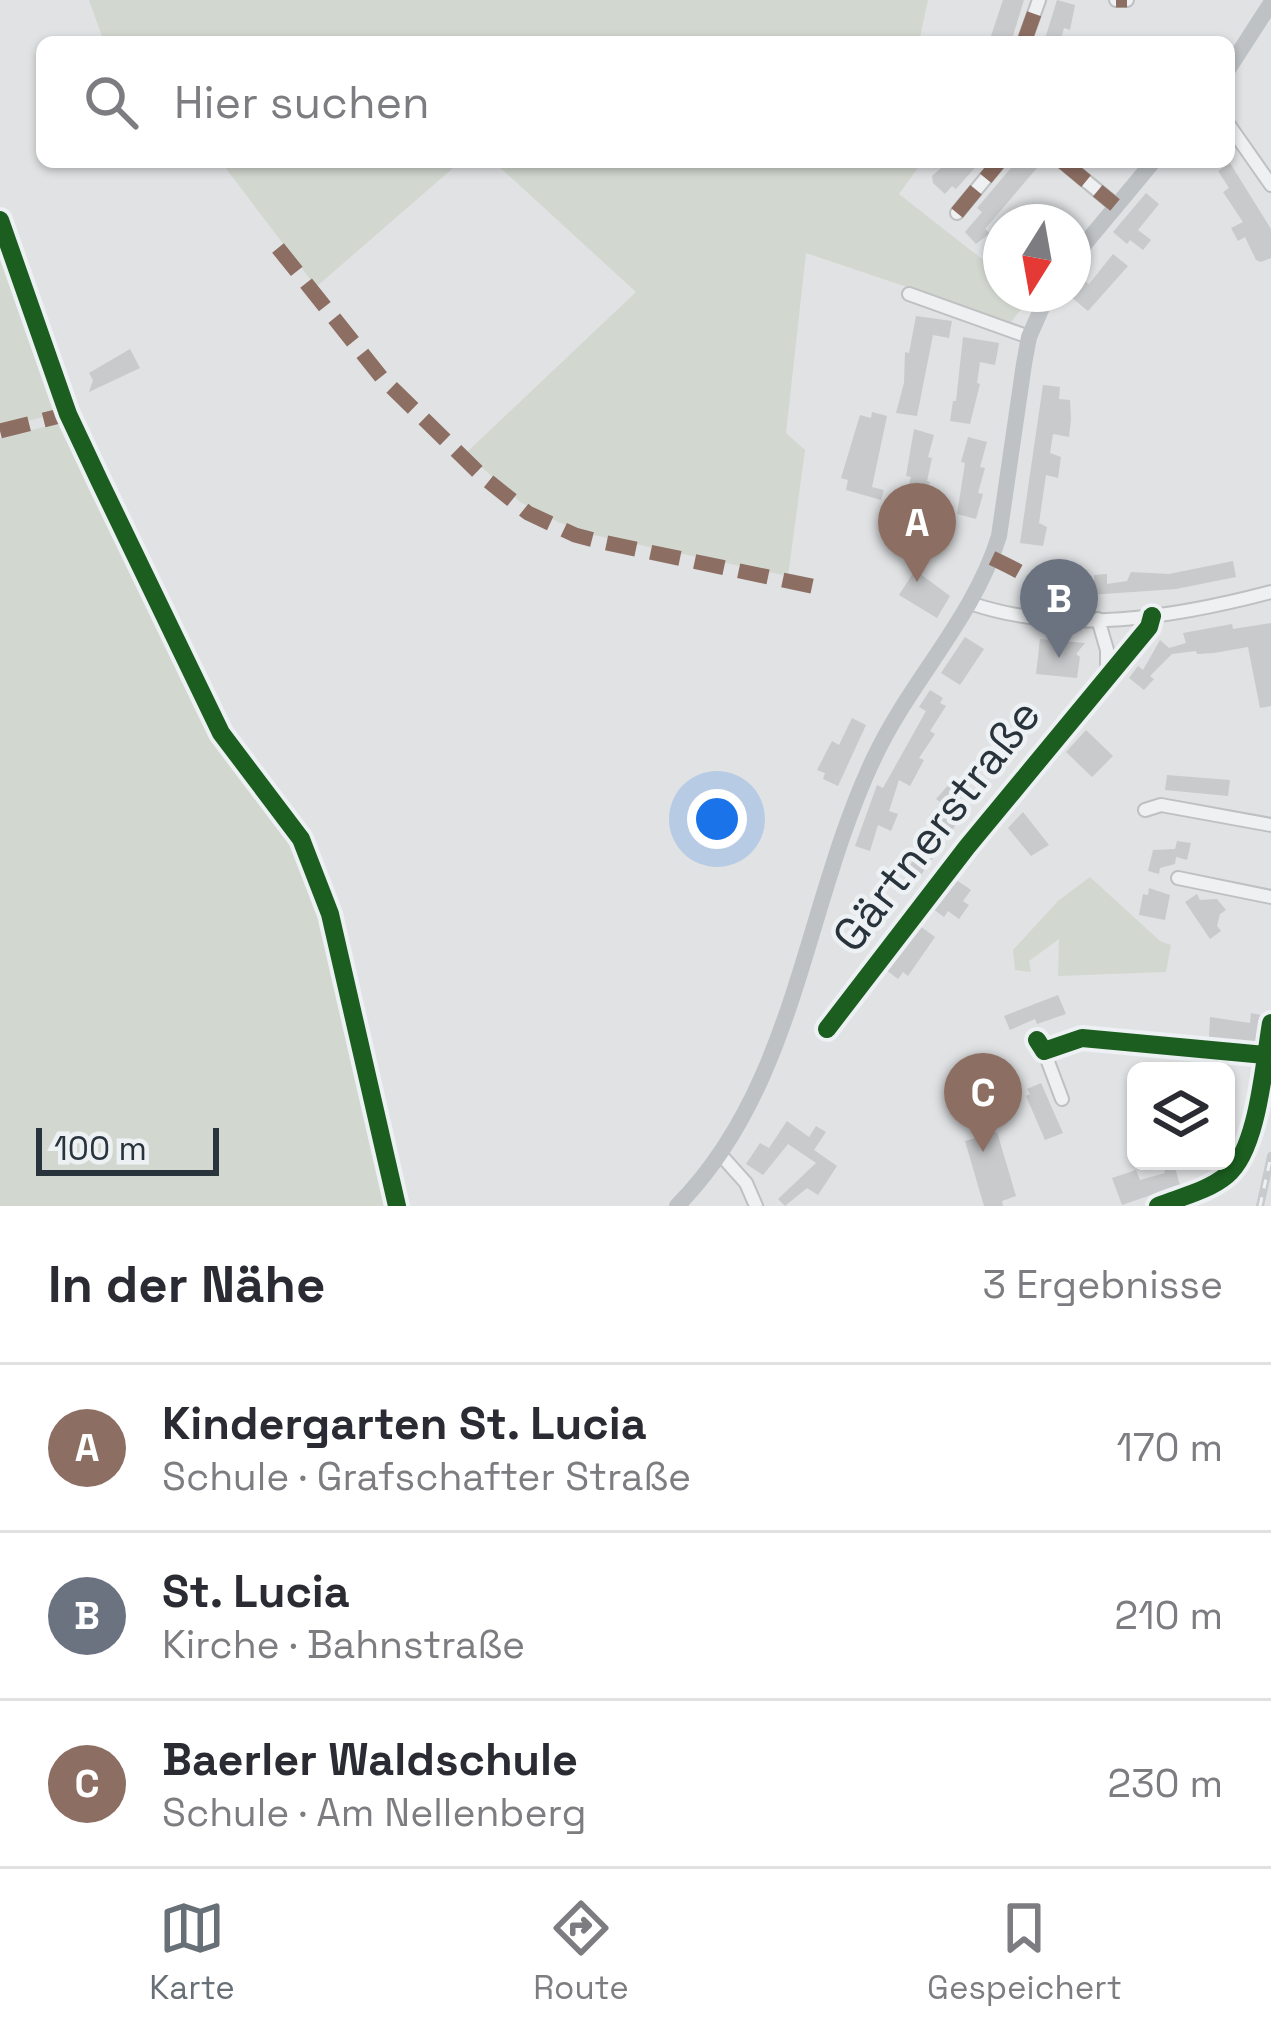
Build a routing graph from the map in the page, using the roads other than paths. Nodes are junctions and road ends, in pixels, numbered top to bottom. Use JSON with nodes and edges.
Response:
{"nodes":[{"id":1,"x":1039,"y":0,"type":"edge"},
{"id":2,"x":1117,"y":0,"type":"edge"},
{"id":3,"x":1127,"y":0,"type":"edge"},
{"id":4,"x":1271,"y":4,"type":"edge"},
{"id":5,"x":1026,"y":36,"type":"edge"},
{"id":6,"x":1235,"y":59,"type":"edge"},
{"id":7,"x":1235,"y":134,"type":"edge"},
{"id":8,"x":994,"y":168,"type":"edge"},
{"id":9,"x":1070,"y":168,"type":"edge"},
{"id":10,"x":1148,"y":168,"type":"edge"},
{"id":11,"x":1271,"y":185,"type":"edge"},
{"id":12,"x":1115,"y":206,"type":"junction"},
{"id":13,"x":957,"y":213,"type":"dead end"},
{"id":14,"x":0,"y":220,"type":"edge"},
{"id":15,"x":1091,"y":236,"type":"edge"},
{"id":16,"x":909,"y":294,"type":"dead end"},
{"id":17,"x":1040,"y":312,"type":"edge"},
{"id":18,"x":1029,"y":338,"type":"junction"},
{"id":19,"x":1271,"y":592,"type":"edge"},
{"id":20,"x":970,"y":603,"type":"junction"},
{"id":21,"x":1152,"y":616,"type":"junction"},
{"id":22,"x":1098,"y":619,"type":"junction"},
{"id":23,"x":1108,"y":673,"type":"junction"},
{"id":24,"x":1145,"y":810,"type":"dead end"},
{"id":25,"x":1271,"y":825,"type":"edge"},
{"id":26,"x":1178,"y":878,"type":"dead end"},
{"id":27,"x":1271,"y":896,"type":"edge"},
{"id":28,"x":1271,"y":1023,"type":"edge"},
{"id":29,"x":827,"y":1029,"type":"dead end"},
{"id":30,"x":1265,"y":1055,"type":"junction"},
{"id":31,"x":1062,"y":1099,"type":"dead end"},
{"id":32,"x":720,"y":1154,"type":"junction"},
{"id":33,"x":397,"y":1206,"type":"edge"},
{"id":34,"x":676,"y":1206,"type":"edge"},
{"id":35,"x":756,"y":1206,"type":"edge"},
{"id":36,"x":1158,"y":1206,"type":"edge"}],
"edges":[{"from":1,"to":5,"type":"street"},
{"from":2,"to":3,"type":"street"},
{"from":4,"to":6,"type":"main road"},
{"from":7,"to":11,"type":"street"},
{"from":8,"to":13,"type":"street"},
{"from":9,"to":12,"type":"street"},
{"from":10,"to":12,"type":"main road"},
{"from":12,"to":15,"type":"main road"},
{"from":14,"to":33,"type":"street"},
{"from":16,"to":18,"type":"street"},
{"from":17,"to":18,"type":"main road"},
{"from":18,"to":20,"type":"main road"},
{"from":19,"to":21,"type":"street"},
{"from":20,"to":22,"type":"street"},
{"from":20,"to":32,"type":"main road"},
{"from":21,"to":22,"type":"street"},
{"from":21,"to":23,"type":"street","name":"Gärtnerstraße"},
{"from":22,"to":23,"type":"street"},
{"from":23,"to":29,"type":"street","name":"Gärtnerstraße"},
{"from":24,"to":25,"type":"street"},
{"from":26,"to":27,"type":"street"},
{"from":28,"to":30,"type":"street"},
{"from":30,"to":31,"type":"street"},
{"from":30,"to":36,"type":"street"},
{"from":32,"to":34,"type":"main road"},
{"from":32,"to":35,"type":"street"}]}
